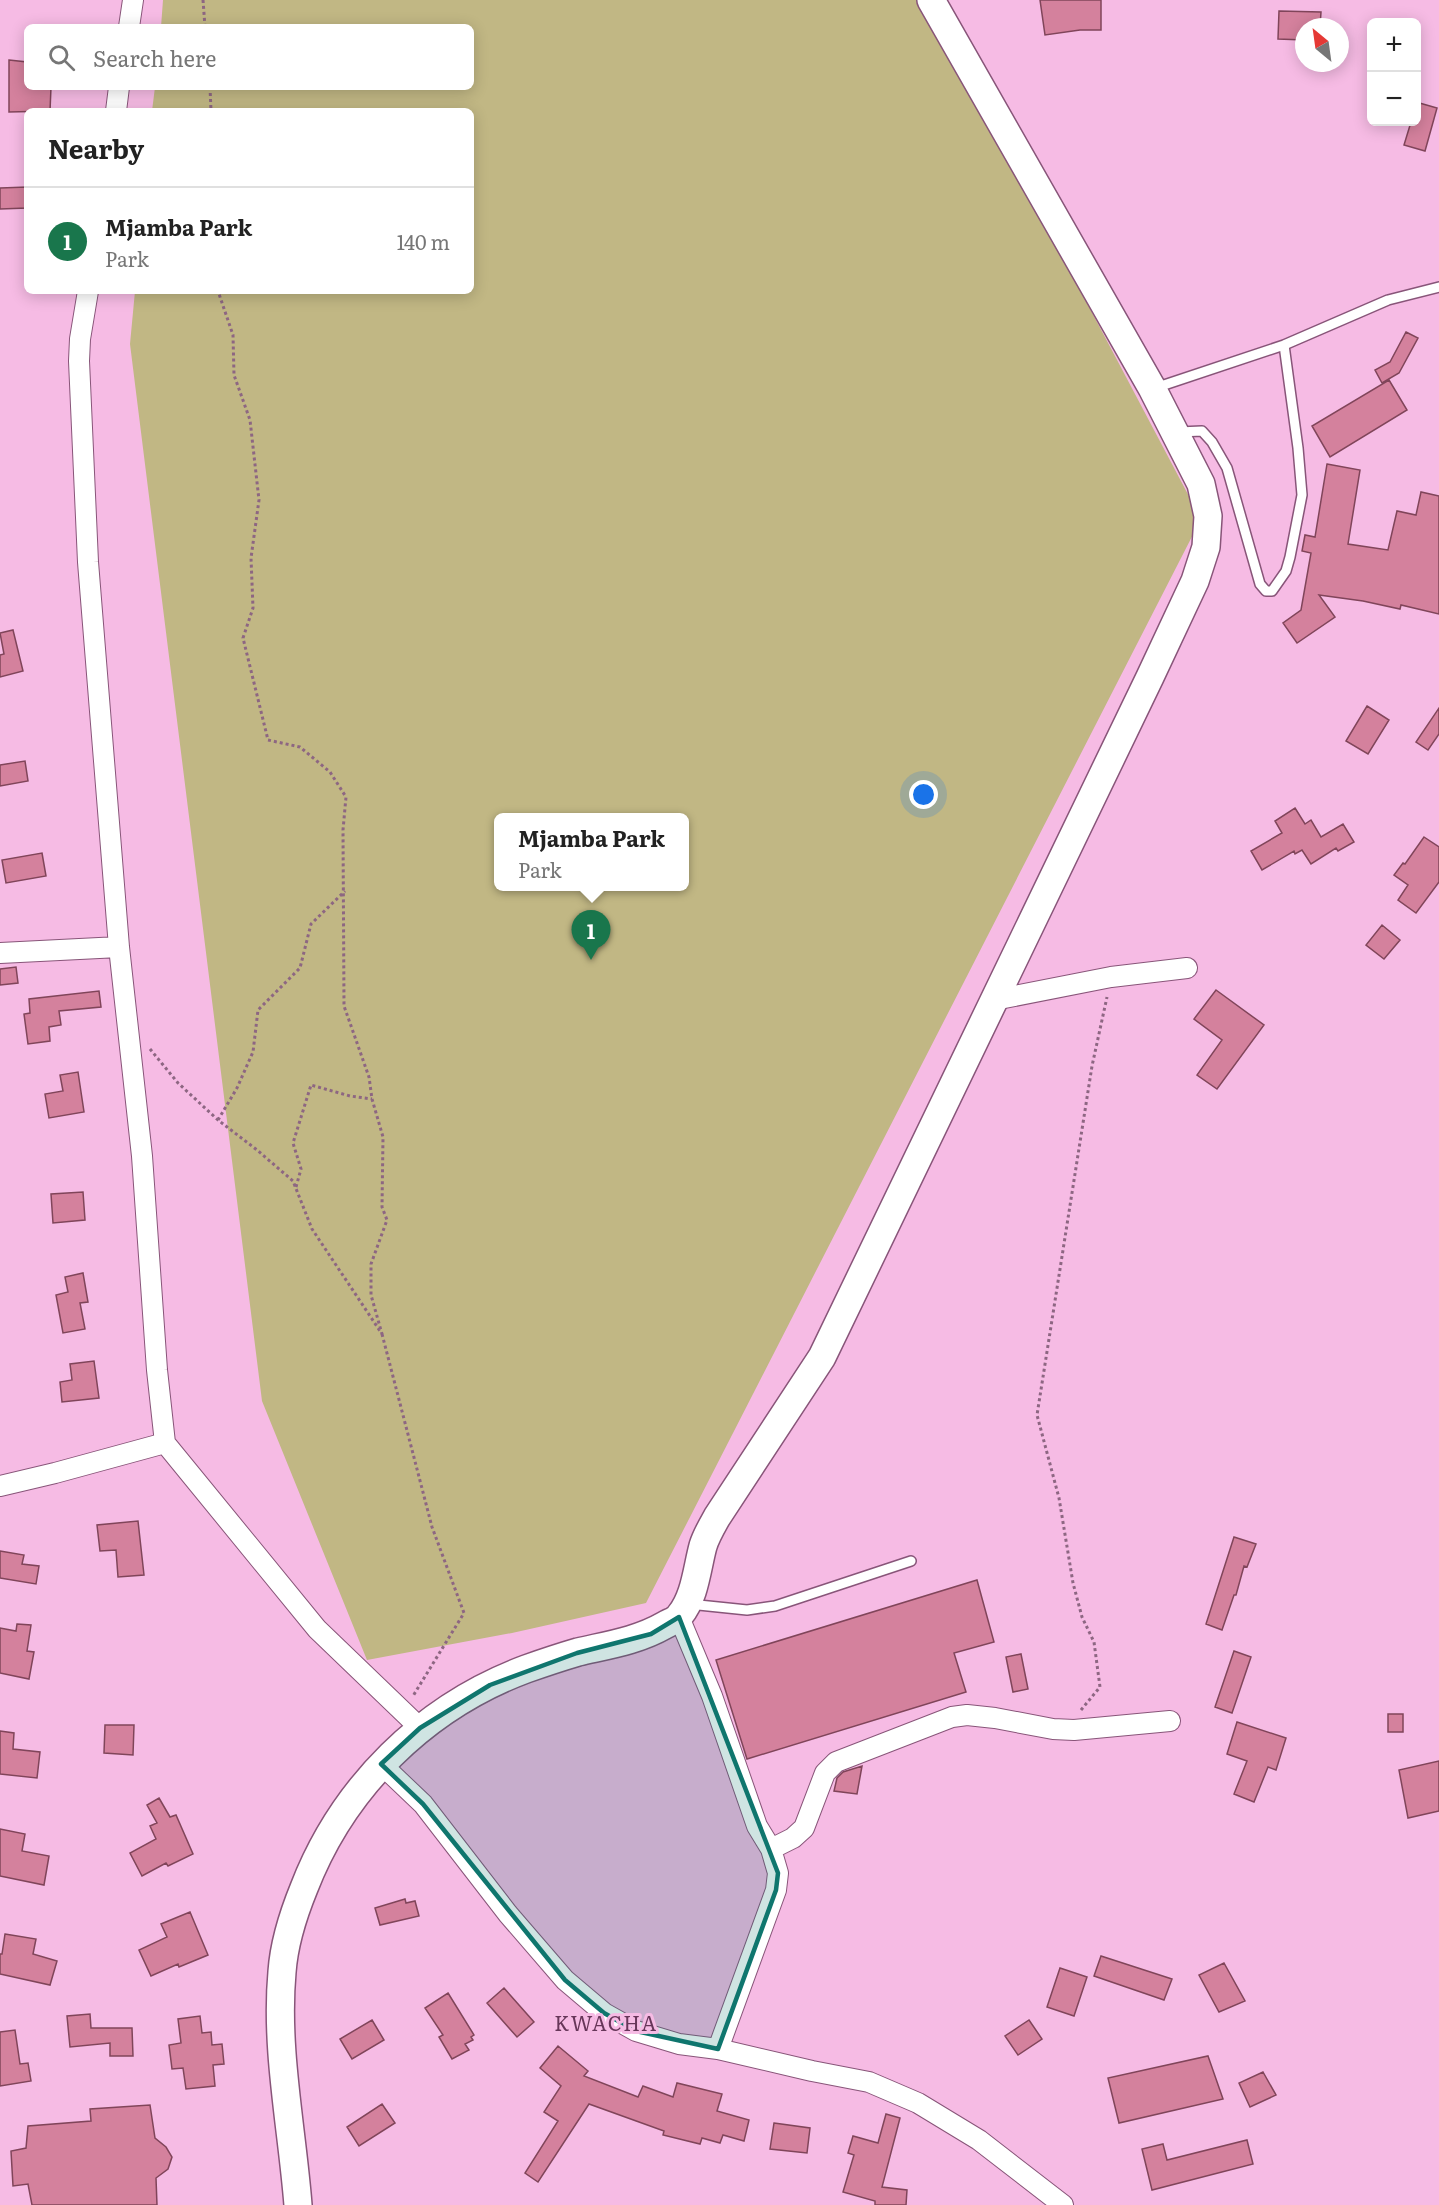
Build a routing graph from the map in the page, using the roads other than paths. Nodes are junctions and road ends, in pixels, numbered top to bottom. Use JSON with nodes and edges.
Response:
{"nodes":[{"id":1,"x":133,"y":0,"type":"edge"},
{"id":2,"x":931,"y":0,"type":"edge"},
{"id":3,"x":129,"y":24,"type":"edge"},
{"id":4,"x":119,"y":90,"type":"edge"},
{"id":5,"x":116,"y":108,"type":"edge"},
{"id":6,"x":1439,"y":287,"type":"edge"},
{"id":7,"x":88,"y":294,"type":"edge"},
{"id":8,"x":1284,"y":345,"type":"junction"},
{"id":9,"x":1152,"y":388,"type":"junction"},
{"id":10,"x":1174,"y":432,"type":"junction"},
{"id":11,"x":119,"y":947,"type":"junction"},
{"id":12,"x":0,"y":953,"type":"edge"},
{"id":13,"x":1187,"y":968,"type":"dead end"},
{"id":14,"x":994,"y":1000,"type":"junction"},
{"id":15,"x":165,"y":1443,"type":"junction"},
{"id":16,"x":0,"y":1485,"type":"edge"},
{"id":17,"x":911,"y":1561,"type":"dead end"},
{"id":18,"x":683,"y":1610,"type":"junction"},
{"id":19,"x":412,"y":1720,"type":"junction"},
{"id":20,"x":1170,"y":1721,"type":"dead end"},
{"id":21,"x":381,"y":1764,"type":"junction"},
{"id":22,"x":771,"y":1849,"type":"junction"},
{"id":23,"x":718,"y":2049,"type":"junction"},
{"id":24,"x":298,"y":2205,"type":"edge"},
{"id":25,"x":1063,"y":2205,"type":"edge"}],
"edges":[{"from":1,"to":3,"type":"street"},
{"from":2,"to":9,"type":"main road"},
{"from":4,"to":5,"type":"street"},
{"from":6,"to":8,"type":"lane"},
{"from":7,"to":11,"type":"street"},
{"from":8,"to":9,"type":"lane"},
{"from":8,"to":10,"type":"lane"},
{"from":9,"to":10,"type":"main road"},
{"from":10,"to":14,"type":"main road"},
{"from":11,"to":12,"type":"street"},
{"from":11,"to":15,"type":"street"},
{"from":13,"to":14,"type":"street"},
{"from":14,"to":18,"type":"main road"},
{"from":15,"to":16,"type":"street"},
{"from":15,"to":19,"type":"street"},
{"from":17,"to":18,"type":"lane"},
{"from":18,"to":19,"type":"main road"},
{"from":18,"to":22,"type":"street"},
{"from":19,"to":21,"type":"main road"},
{"from":20,"to":22,"type":"street"},
{"from":21,"to":23,"type":"street"},
{"from":21,"to":24,"type":"main road"},
{"from":22,"to":23,"type":"street"},
{"from":23,"to":25,"type":"street"}]}
